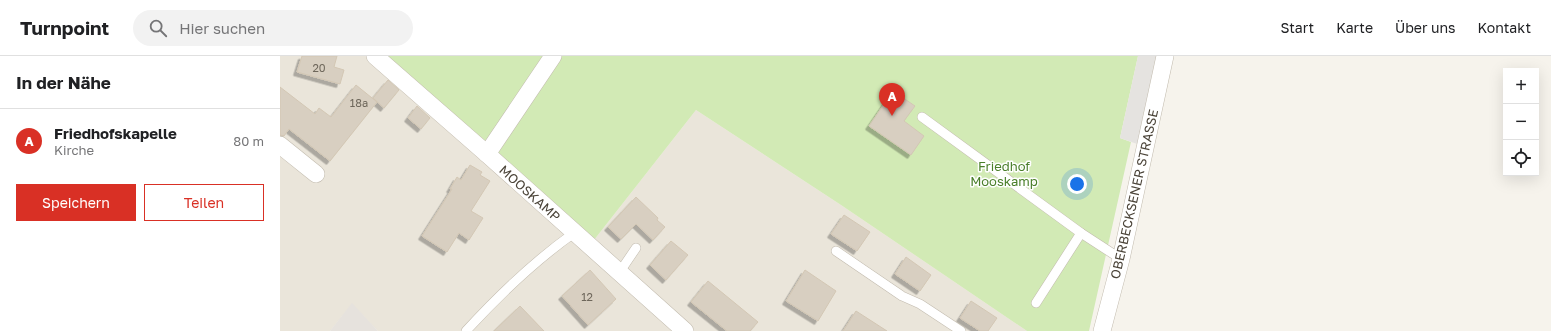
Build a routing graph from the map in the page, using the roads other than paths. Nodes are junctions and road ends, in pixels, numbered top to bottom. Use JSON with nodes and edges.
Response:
{"nodes":[{"id":1,"x":375,"y":56,"type":"edge"},
{"id":2,"x":553,"y":56,"type":"edge"},
{"id":3,"x":1165,"y":56,"type":"edge"},
{"id":4,"x":922,"y":116,"type":"dead end"},
{"id":5,"x":280,"y":145,"type":"edge"},
{"id":6,"x":487,"y":154,"type":"junction"},
{"id":7,"x":316,"y":174,"type":"dead end"},
{"id":8,"x":574,"y":233,"type":"junction"},
{"id":9,"x":1081,"y":233,"type":"junction"},
{"id":10,"x":636,"y":248,"type":"dead end"},
{"id":11,"x":836,"y":251,"type":"dead end"},
{"id":12,"x":1121,"y":259,"type":"junction"},
{"id":13,"x":619,"y":273,"type":"junction"},
{"id":14,"x":1036,"y":302,"type":"dead end"},
{"id":15,"x":466,"y":331,"type":"edge"},
{"id":16,"x":684,"y":331,"type":"edge"},
{"id":17,"x":961,"y":331,"type":"edge"},
{"id":18,"x":1102,"y":331,"type":"edge"}],
"edges":[{"from":1,"to":6,"type":"street","name":"MOOSKAMP"},
{"from":2,"to":6,"type":"street"},
{"from":3,"to":12,"type":"street","name":"OBERBECKSENER STRASSE"},
{"from":4,"to":9,"type":"lane"},
{"from":5,"to":7,"type":"street"},
{"from":6,"to":8,"type":"street","name":"MOOSKAMP"},
{"from":8,"to":13,"type":"street","name":"MOOSKAMP"},
{"from":8,"to":15,"type":"lane"},
{"from":9,"to":12,"type":"lane"},
{"from":9,"to":14,"type":"lane"},
{"from":10,"to":13,"type":"lane"},
{"from":11,"to":17,"type":"lane"},
{"from":12,"to":18,"type":"street","name":"OBERBECKSENER STRASSE"},
{"from":13,"to":16,"type":"street","name":"MOOSKAMP"}]}
